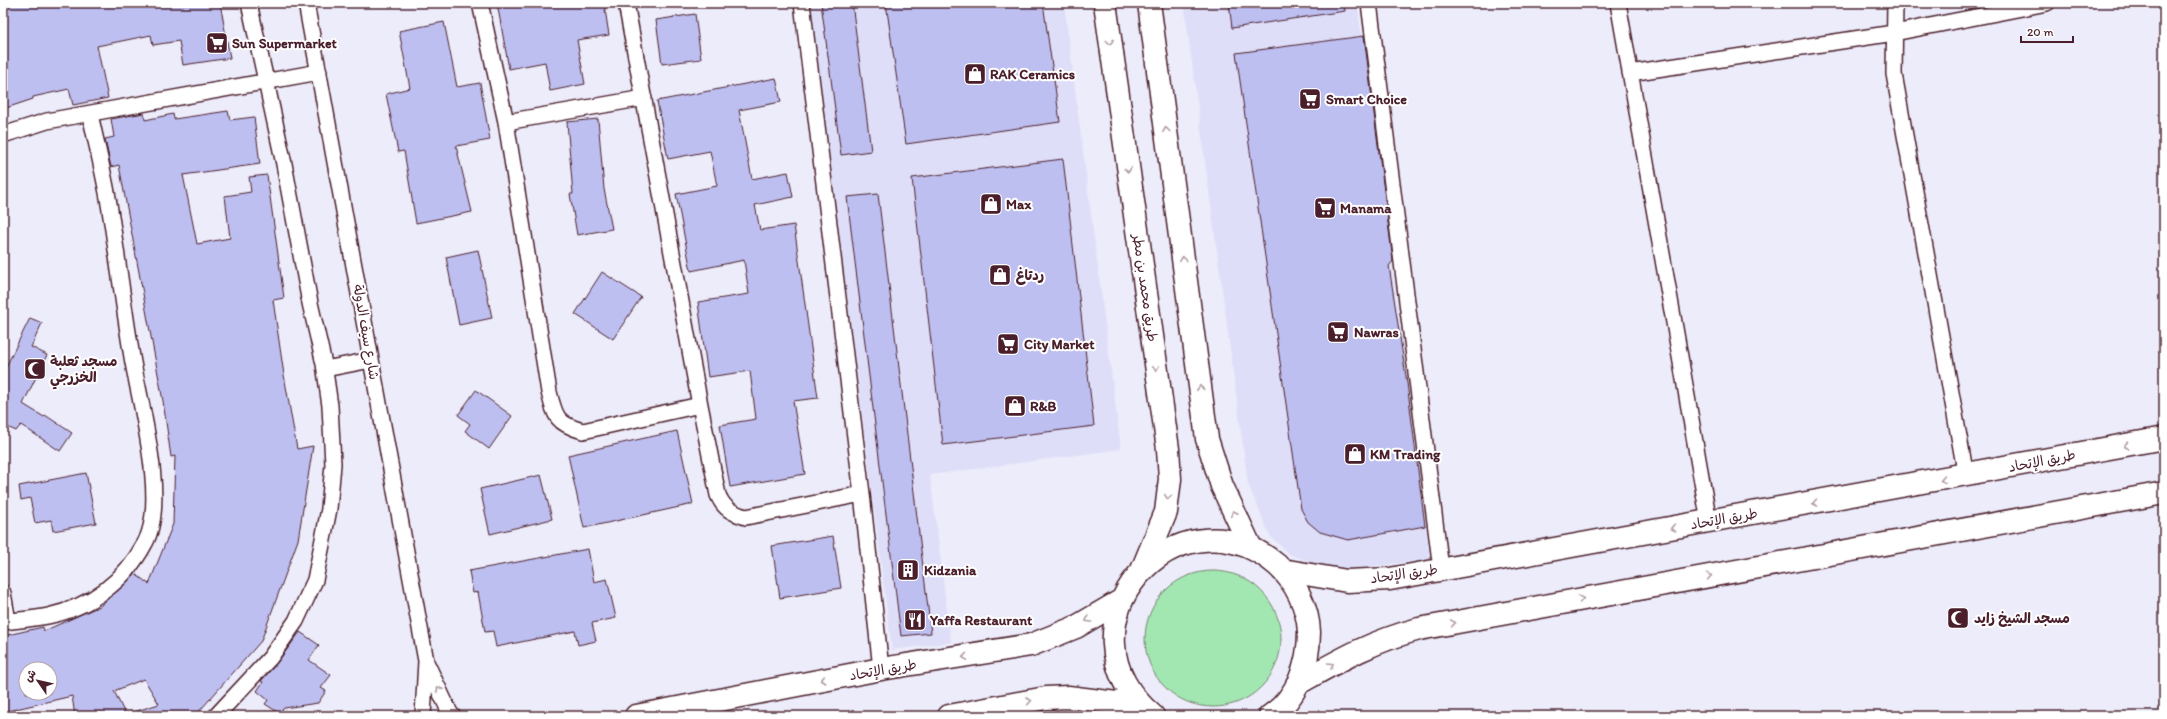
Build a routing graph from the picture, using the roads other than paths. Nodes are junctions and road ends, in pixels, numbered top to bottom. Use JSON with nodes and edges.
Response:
{"nodes":[{"id":1,"x":249,"y":3,"type":"edge"},
{"id":2,"x":306,"y":3,"type":"edge"},
{"id":3,"x":480,"y":3,"type":"edge"},
{"id":4,"x":626,"y":3,"type":"edge"},
{"id":5,"x":802,"y":3,"type":"edge"},
{"id":6,"x":1105,"y":3,"type":"edge"},
{"id":7,"x":1150,"y":3,"type":"edge"},
{"id":8,"x":1369,"y":3,"type":"edge"},
{"id":9,"x":1618,"y":3,"type":"edge"},
{"id":10,"x":1896,"y":3,"type":"edge"},
{"id":11,"x":2047,"y":3,"type":"edge"},
{"id":12,"x":1894,"y":34,"type":"junction"},
{"id":13,"x":319,"y":72,"type":"junction"},
{"id":14,"x":1630,"y":73,"type":"junction"},
{"id":15,"x":267,"y":81,"type":"junction"},
{"id":16,"x":644,"y":98,"type":"junction"},
{"id":17,"x":90,"y":114,"type":"junction"},
{"id":18,"x":506,"y":122,"type":"junction"},
{"id":19,"x":3,"y":135,"type":"edge"},
{"id":20,"x":371,"y":360,"type":"junction"},
{"id":21,"x":325,"y":369,"type":"junction"},
{"id":22,"x":700,"y":405,"type":"junction"},
{"id":23,"x":2164,"y":438,"type":"edge"},
{"id":24,"x":1966,"y":476,"type":"junction"},
{"id":25,"x":2164,"y":493,"type":"edge"},
{"id":26,"x":862,"y":494,"type":"junction"},
{"id":27,"x":1709,"y":522,"type":"junction"},
{"id":28,"x":1251,"y":548,"type":"junction"},
{"id":29,"x":1441,"y":569,"type":"junction"},
{"id":30,"x":1142,"y":570,"type":"junction"},
{"id":31,"x":1282,"y":570,"type":"junction"},
{"id":32,"x":3,"y":592,"type":"edge"},
{"id":33,"x":1122,"y":600,"type":"junction"},
{"id":34,"x":6,"y":622,"type":"edge"},
{"id":35,"x":426,"y":661,"type":"junction"},
{"id":36,"x":881,"y":669,"type":"junction"},
{"id":37,"x":1297,"y":684,"type":"junction"},
{"id":38,"x":1147,"y":711,"type":"edge"},
{"id":39,"x":1272,"y":715,"type":"edge"},
{"id":40,"x":216,"y":716,"type":"edge"},
{"id":41,"x":423,"y":716,"type":"edge"},
{"id":42,"x":453,"y":716,"type":"edge"},
{"id":43,"x":636,"y":716,"type":"edge"},
{"id":44,"x":949,"y":716,"type":"edge"}],
"edges":[{"from":1,"to":15,"type":"street"},
{"from":2,"to":13,"type":"street","name":"شارع سيف الدولة"},
{"from":3,"to":18,"type":"street"},
{"from":4,"to":16,"type":"street"},
{"from":5,"to":26,"type":"street"},
{"from":6,"to":30,"type":"street","name":"طريق محمد بن مطر","one_way":true},
{"from":28,"to":7,"type":"street","one_way":true},
{"from":8,"to":29,"type":"street"},
{"from":9,"to":14,"type":"street"},
{"from":10,"to":12,"type":"street"},
{"from":11,"to":12,"type":"street"},
{"from":12,"to":14,"type":"street"},
{"from":12,"to":24,"type":"street"},
{"from":13,"to":15,"type":"street"},
{"from":13,"to":20,"type":"street","name":"شارع سيف الدولة"},
{"from":14,"to":27,"type":"street"},
{"from":15,"to":17,"type":"street"},
{"from":15,"to":21,"type":"street"},
{"from":16,"to":18,"type":"street"},
{"from":16,"to":22,"type":"street"},
{"from":17,"to":19,"type":"street"},
{"from":17,"to":34,"type":"street"},
{"from":18,"to":22,"type":"street"},
{"from":20,"to":21,"type":"street"},
{"from":20,"to":35,"type":"street","name":"شارع سيف الدولة"},
{"from":21,"to":40,"type":"street"},
{"from":22,"to":26,"type":"street"},
{"from":23,"to":24,"type":"street","name":"طريق اﻹتحاد","one_way":true},
{"from":24,"to":27,"type":"street","name":"طريق اﻹتحاد","one_way":true},
{"from":37,"to":25,"type":"street","one_way":true},
{"from":26,"to":36,"type":"street"},
{"from":27,"to":29,"type":"street","name":"طريق اﻹتحاد","one_way":true},
{"from":28,"to":30,"type":"street"},
{"from":28,"to":31,"type":"street"},
{"from":29,"to":31,"type":"street","name":"طريق اﻹتحاد"},
{"from":30,"to":33,"type":"street"},
{"from":31,"to":37,"type":"street"},
{"from":32,"to":34,"type":"street"},
{"from":33,"to":36,"type":"street","name":"طريق اﻹتحاد","one_way":true},
{"from":33,"to":38,"type":"street"},
{"from":35,"to":41,"type":"street","name":"شارع سيف الدولة"},
{"from":42,"to":35,"type":"street","name":"شارع سيف الدولة","one_way":true},
{"from":36,"to":43,"type":"street","name":"طريق اﻹتحاد","one_way":true},
{"from":37,"to":39,"type":"street"},
{"from":44,"to":38,"type":"street","one_way":true}]}
